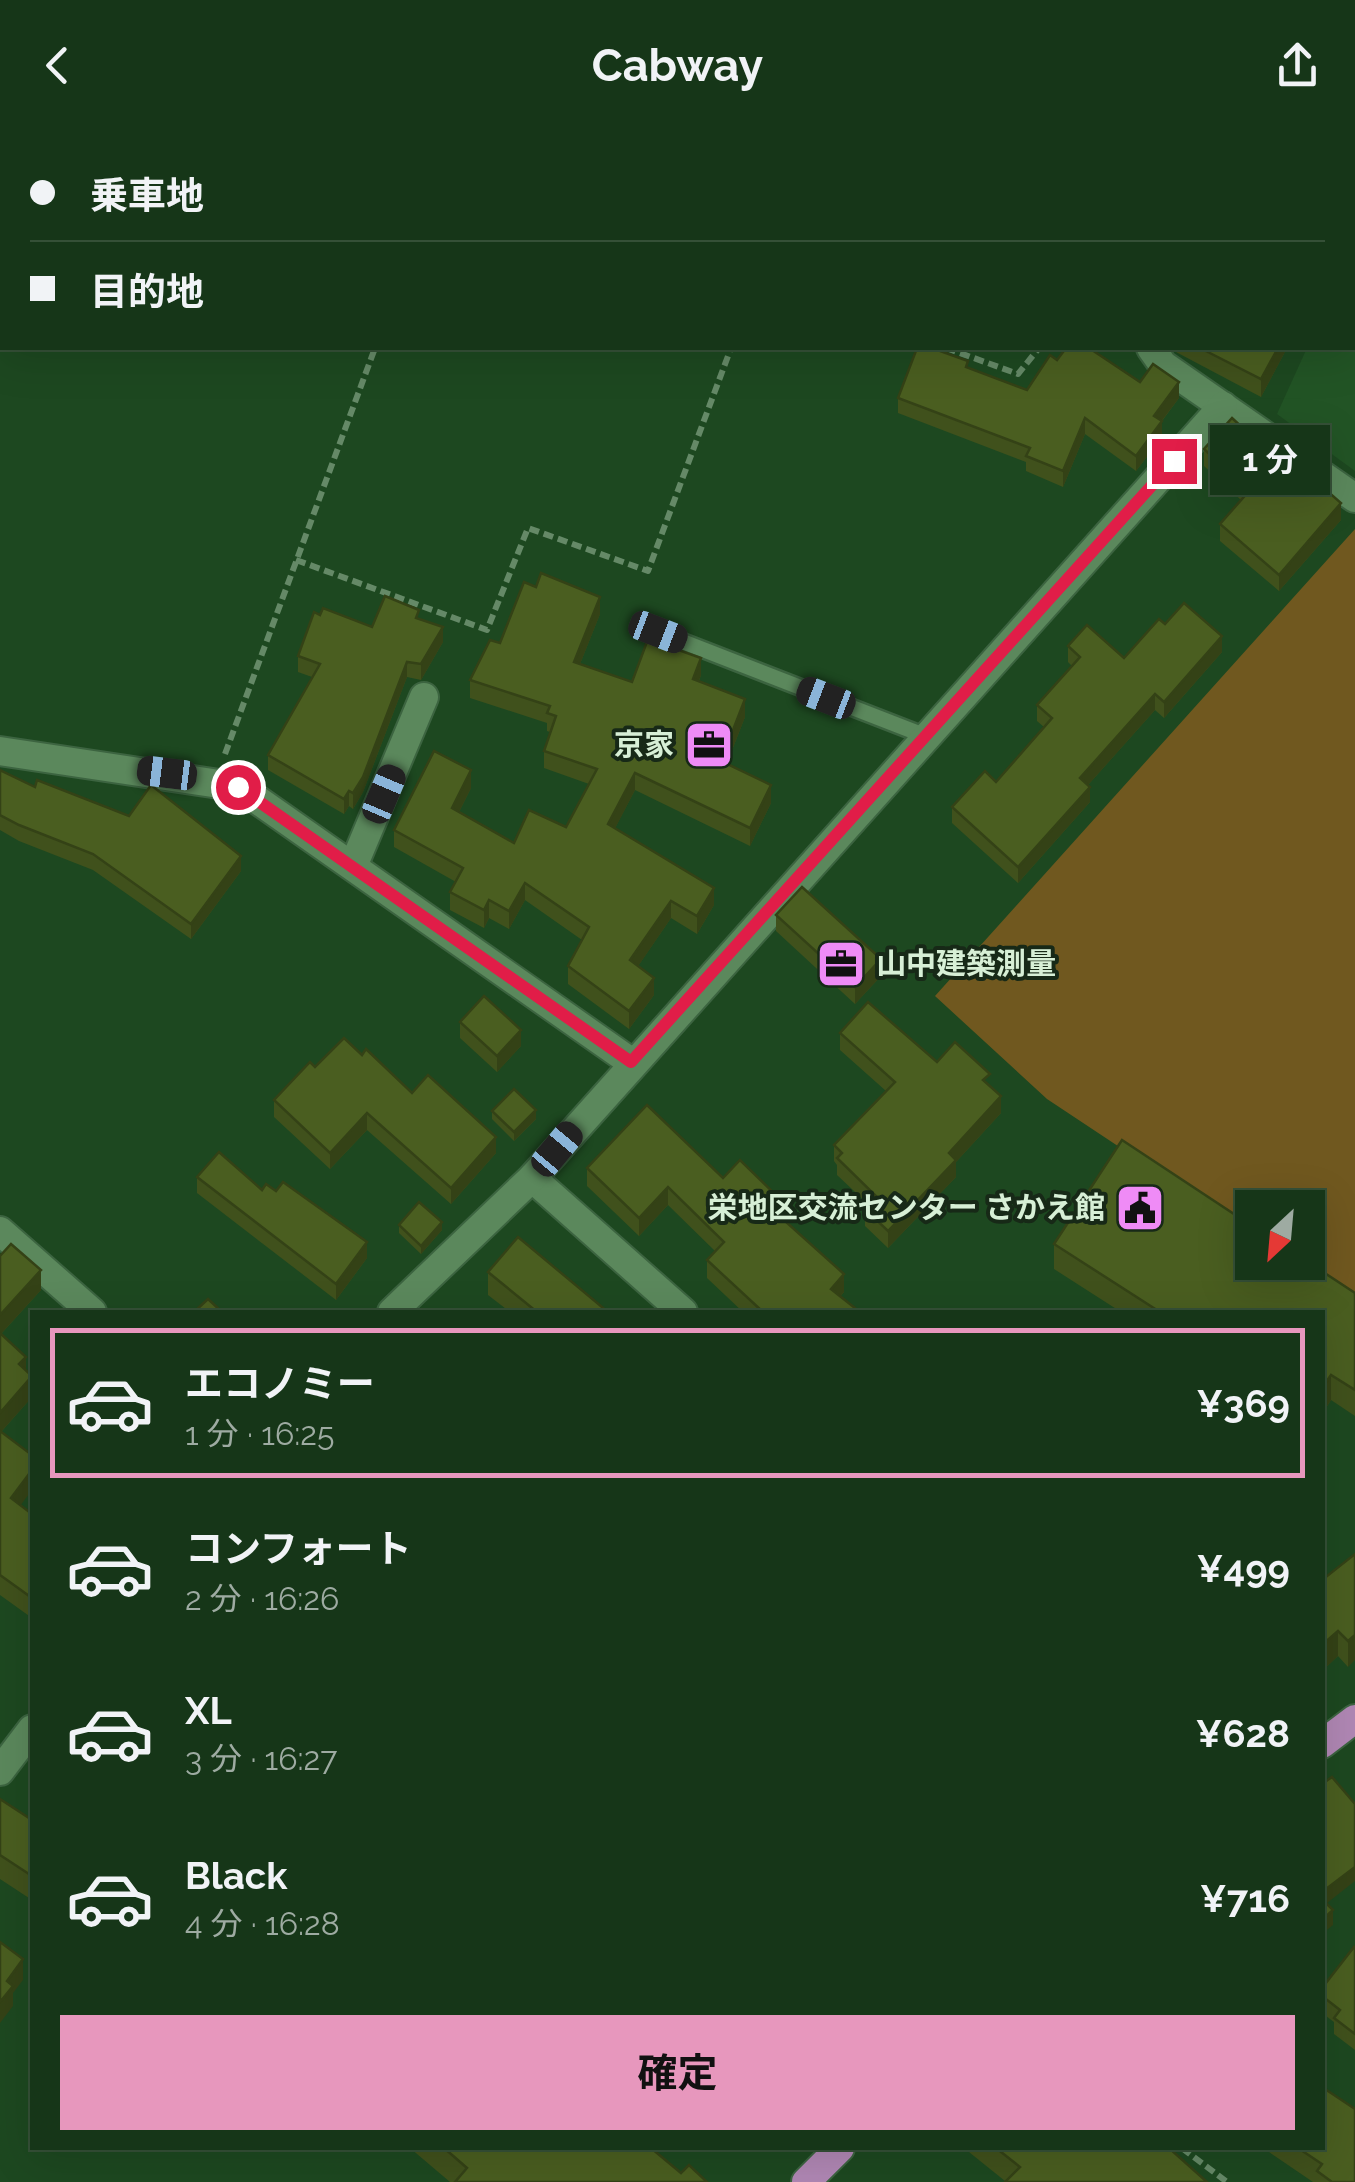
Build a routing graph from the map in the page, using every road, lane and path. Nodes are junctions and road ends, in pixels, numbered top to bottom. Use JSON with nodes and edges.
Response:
{"nodes":[{"id":1,"x":374,"y":350,"type":"edge"},
{"id":2,"x":730,"y":350,"type":"edge"},
{"id":3,"x":952,"y":350,"type":"edge"},
{"id":4,"x":1037,"y":350,"type":"edge"},
{"id":5,"x":1152,"y":350,"type":"edge"},
{"id":6,"x":1223,"y":406,"type":"junction"},
{"id":7,"x":1355,"y":498,"type":"edge"},
{"id":8,"x":296,"y":560,"type":"junction"},
{"id":9,"x":658,"y":632,"type":"dead end"},
{"id":10,"x":424,"y":697,"type":"dead end"},
{"id":11,"x":928,"y":737,"type":"junction"},
{"id":12,"x":0,"y":751,"type":"edge"},
{"id":13,"x":214,"y":783,"type":"junction"},
{"id":14,"x":354,"y":864,"type":"junction"},
{"id":15,"x":631,"y":1062,"type":"junction"},
{"id":16,"x":532,"y":1178,"type":"junction"},
{"id":17,"x":0,"y":1231,"type":"edge"},
{"id":18,"x":90,"y":1310,"type":"edge"},
{"id":19,"x":394,"y":1310,"type":"edge"},
{"id":20,"x":681,"y":1310,"type":"edge"},
{"id":21,"x":1355,"y":1719,"type":"edge"},
{"id":22,"x":30,"y":1734,"type":"edge"},
{"id":23,"x":1325,"y":1742,"type":"edge"},
{"id":24,"x":0,"y":1771,"type":"edge"},
{"id":25,"x":838,"y":2150,"type":"edge"},
{"id":26,"x":1185,"y":2150,"type":"edge"},
{"id":27,"x":806,"y":2182,"type":"edge"},
{"id":28,"x":1227,"y":2182,"type":"edge"}],
"edges":[{"from":1,"to":8,"type":"path"},
{"from":2,"to":8,"type":"path"},
{"from":3,"to":4,"type":"path"},
{"from":5,"to":6,"type":"street"},
{"from":6,"to":7,"type":"street"},
{"from":6,"to":11,"type":"street"},
{"from":8,"to":13,"type":"path"},
{"from":9,"to":11,"type":"lane"},
{"from":10,"to":14,"type":"street"},
{"from":11,"to":15,"type":"street"},
{"from":12,"to":13,"type":"street"},
{"from":13,"to":14,"type":"street"},
{"from":14,"to":15,"type":"street"},
{"from":15,"to":16,"type":"street"},
{"from":16,"to":19,"type":"street"},
{"from":16,"to":20,"type":"street"},
{"from":17,"to":18,"type":"street"},
{"from":21,"to":23,"type":"highway"},
{"from":22,"to":24,"type":"street"},
{"from":25,"to":27,"type":"highway"},
{"from":26,"to":28,"type":"path"}]}
